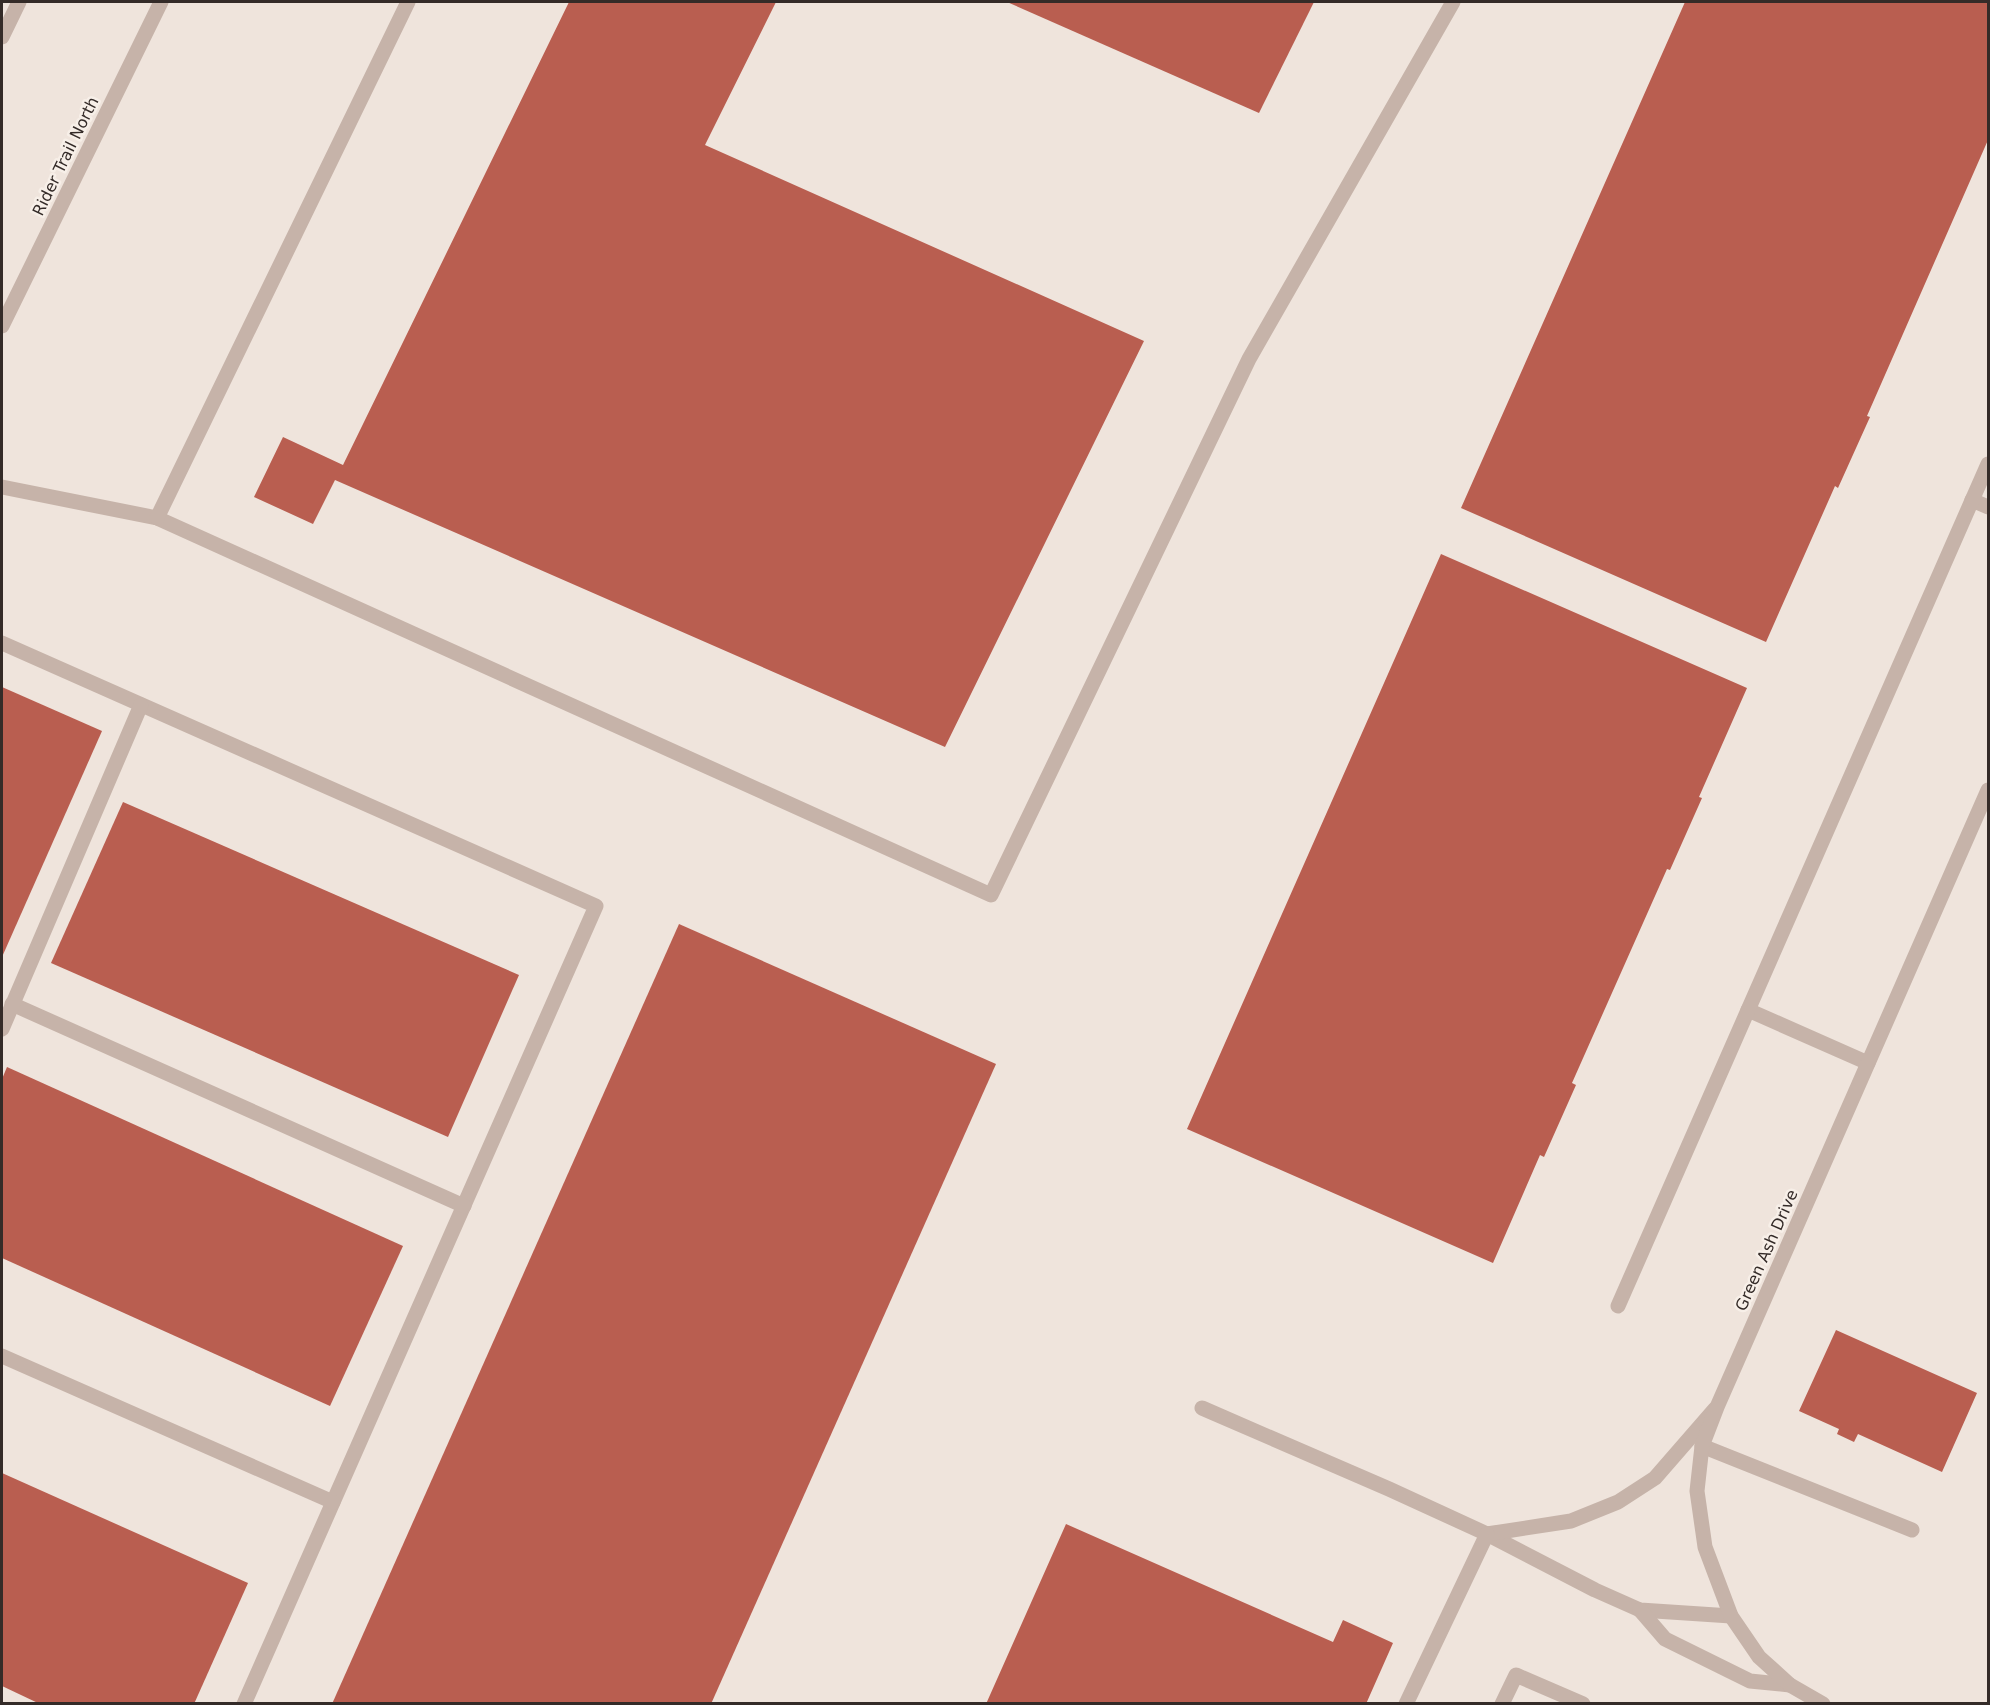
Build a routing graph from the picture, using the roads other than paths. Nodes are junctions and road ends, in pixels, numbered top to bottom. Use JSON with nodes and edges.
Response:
{"nodes":[{"id":1,"x":19,"y":2,"type":"edge"},
{"id":2,"x":161,"y":2,"type":"edge"},
{"id":3,"x":408,"y":2,"type":"edge"},
{"id":4,"x":1453,"y":2,"type":"edge"},
{"id":5,"x":2,"y":37,"type":"edge"},
{"id":6,"x":2,"y":326,"type":"edge"},
{"id":7,"x":1989,"y":464,"type":"edge"},
{"id":8,"x":2,"y":487,"type":"edge"},
{"id":9,"x":1972,"y":500,"type":"junction"},
{"id":10,"x":1989,"y":507,"type":"edge"},
{"id":11,"x":156,"y":518,"type":"junction"},
{"id":12,"x":2,"y":643,"type":"edge"},
{"id":13,"x":141,"y":705,"type":"junction"},
{"id":14,"x":1988,"y":794,"type":"edge"},
{"id":15,"x":12,"y":1004,"type":"junction"},
{"id":16,"x":1748,"y":1010,"type":"junction"},
{"id":17,"x":2,"y":1029,"type":"edge"},
{"id":18,"x":1868,"y":1063,"type":"junction"},
{"id":19,"x":464,"y":1206,"type":"junction"},
{"id":20,"x":1618,"y":1306,"type":"dead end"},
{"id":21,"x":2,"y":1356,"type":"edge"},
{"id":22,"x":1717,"y":1407,"type":"junction"},
{"id":23,"x":1202,"y":1408,"type":"dead end"},
{"id":24,"x":1702,"y":1446,"type":"junction"},
{"id":25,"x":333,"y":1502,"type":"junction"},
{"id":26,"x":1912,"y":1530,"type":"dead end"},
{"id":27,"x":1487,"y":1534,"type":"junction"},
{"id":28,"x":1640,"y":1610,"type":"junction"},
{"id":29,"x":1731,"y":1616,"type":"junction"},
{"id":30,"x":1790,"y":1685,"type":"junction"},
{"id":31,"x":1821,"y":1703,"type":"edge"},
{"id":32,"x":244,"y":1704,"type":"edge"},
{"id":33,"x":1406,"y":1704,"type":"edge"},
{"id":34,"x":1502,"y":1704,"type":"edge"},
{"id":35,"x":1583,"y":1704,"type":"edge"}],
"edges":[{"from":1,"to":5,"type":"street"},
{"from":2,"to":6,"type":"street","name":"Rider Trail North"},
{"from":3,"to":11,"type":"street"},
{"from":4,"to":11,"type":"street"},
{"from":7,"to":9,"type":"street"},
{"from":8,"to":11,"type":"street"},
{"from":9,"to":10,"type":"street"},
{"from":9,"to":16,"type":"street"},
{"from":12,"to":13,"type":"street"},
{"from":13,"to":15,"type":"street"},
{"from":13,"to":19,"type":"street"},
{"from":14,"to":18,"type":"street","name":"Green Ash Drive"},
{"from":15,"to":17,"type":"street"},
{"from":15,"to":19,"type":"street"},
{"from":16,"to":18,"type":"street"},
{"from":16,"to":20,"type":"street"},
{"from":18,"to":22,"type":"street","name":"Green Ash Drive"},
{"from":19,"to":25,"type":"street"},
{"from":21,"to":25,"type":"street"},
{"from":22,"to":24,"type":"street","name":"Green Ash Drive"},
{"from":22,"to":27,"type":"street"},
{"from":23,"to":27,"type":"street"},
{"from":24,"to":26,"type":"street"},
{"from":24,"to":29,"type":"street","name":"Green Ash Drive"},
{"from":25,"to":32,"type":"street"},
{"from":27,"to":28,"type":"street"},
{"from":27,"to":33,"type":"street"},
{"from":28,"to":29,"type":"street"},
{"from":28,"to":30,"type":"street"},
{"from":29,"to":30,"type":"street","name":"Green Ash Drive"},
{"from":30,"to":31,"type":"street","name":"Green Ash Drive"},
{"from":34,"to":35,"type":"street"}]}
